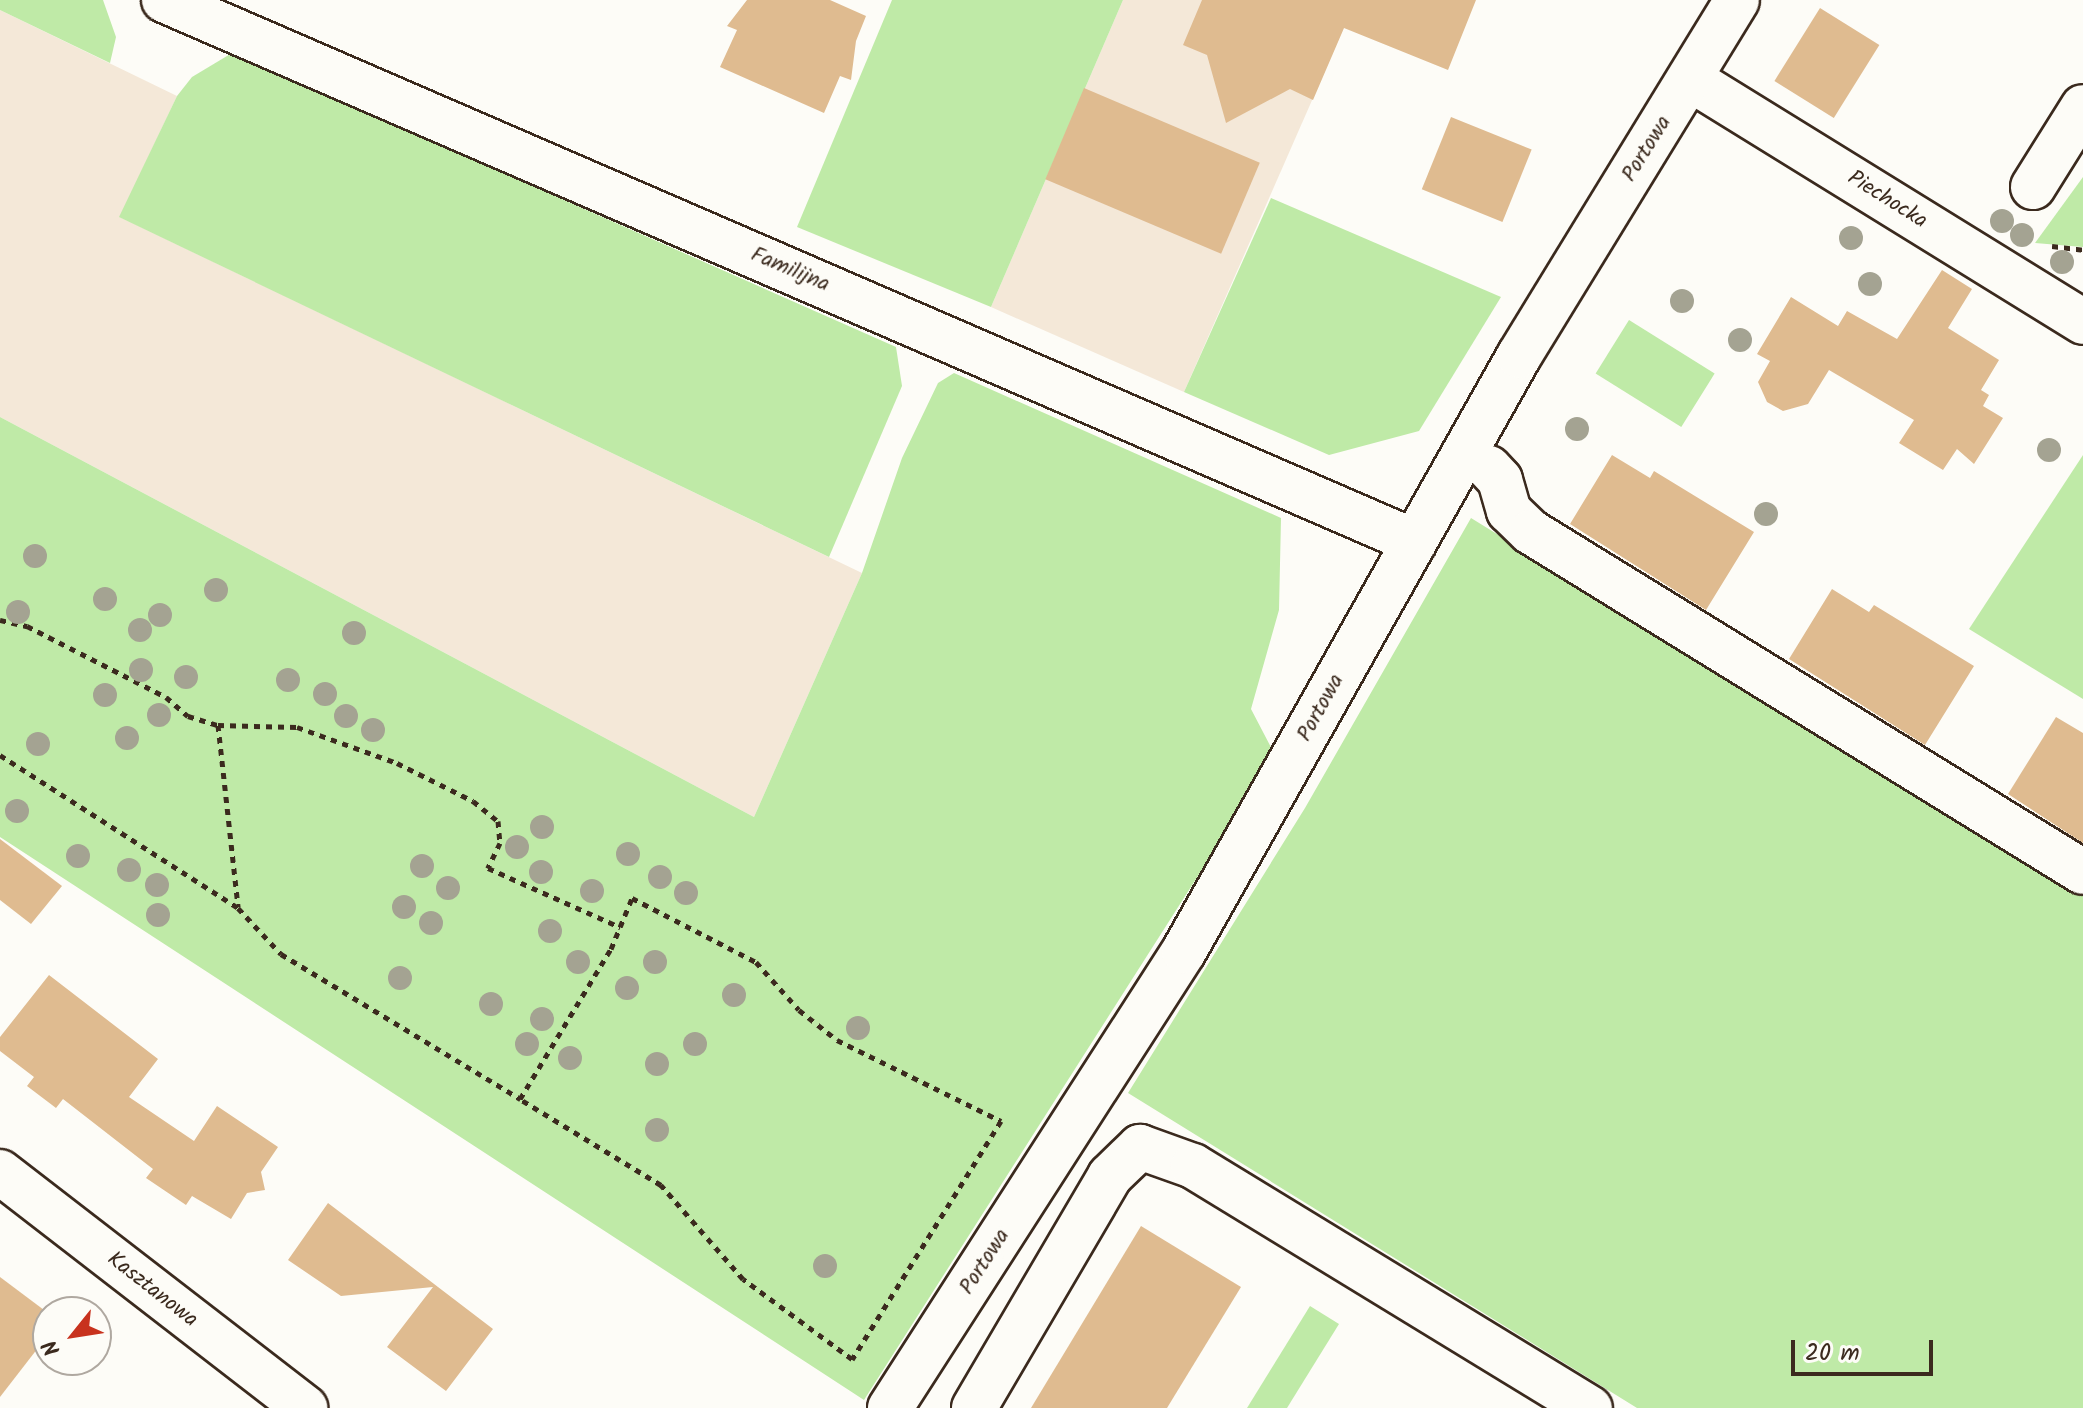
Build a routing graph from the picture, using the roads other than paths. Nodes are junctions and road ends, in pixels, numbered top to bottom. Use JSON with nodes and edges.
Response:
{"nodes":[{"id":1,"x":164,"y":0,"type":"edge"},
{"id":2,"x":1737,"y":0,"type":"edge"},
{"id":3,"x":1690,"y":79,"type":"junction"},
{"id":4,"x":2083,"y":107,"type":"edge"},
{"id":5,"x":2033,"y":187,"type":"dead end"},
{"id":6,"x":2083,"y":322,"type":"edge"},
{"id":7,"x":1489,"y":468,"type":"dead end"},
{"id":8,"x":1415,"y":542,"type":"junction"},
{"id":9,"x":2083,"y":872,"type":"edge"},
{"id":10,"x":0,"y":1172,"type":"edge"},
{"id":11,"x":305,"y":1408,"type":"edge"},
{"id":12,"x":890,"y":1408,"type":"edge"},
{"id":13,"x":974,"y":1408,"type":"edge"},
{"id":14,"x":1590,"y":1408,"type":"edge"}],
"edges":[{"from":1,"to":8,"type":"street","name":"Familijna"},
{"from":2,"to":3,"type":"street","name":"Portowa"},
{"from":3,"to":6,"type":"street","name":"Piechocka"},
{"from":3,"to":8,"type":"street","name":"Portowa"},
{"from":4,"to":5,"type":"street"},
{"from":7,"to":9,"type":"street"},
{"from":8,"to":12,"type":"street","name":"Portowa"},
{"from":10,"to":11,"type":"street","name":"Kasztanowa"},
{"from":13,"to":14,"type":"street"}]}
